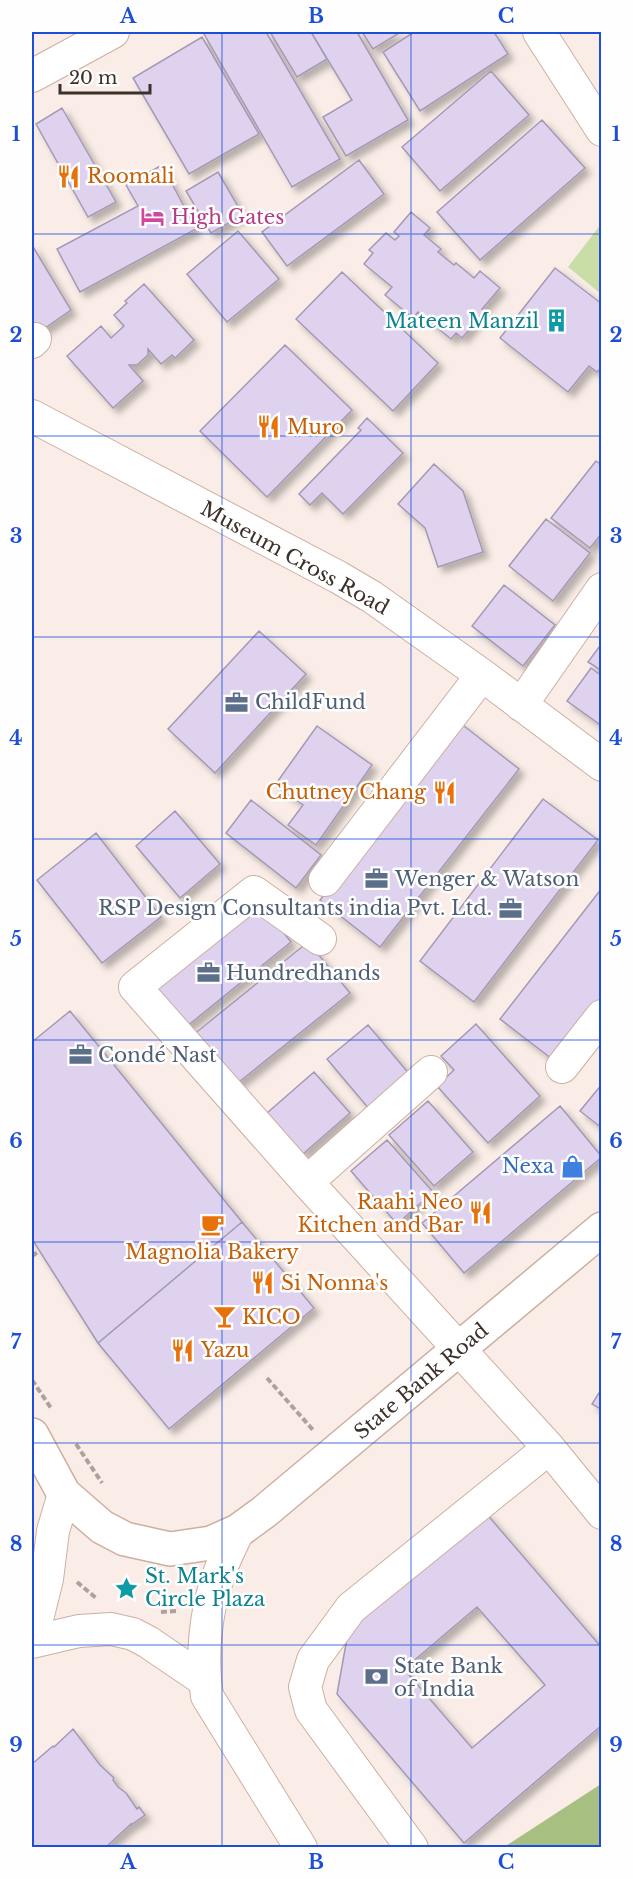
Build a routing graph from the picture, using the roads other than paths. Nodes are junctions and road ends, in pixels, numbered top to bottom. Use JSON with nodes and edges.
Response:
{"nodes":[{"id":1,"x":113,"y":32,"type":"edge"},
{"id":2,"x":539,"y":32,"type":"edge"},
{"id":3,"x":32,"y":76,"type":"edge"},
{"id":4,"x":602,"y":130,"type":"edge"},
{"id":5,"x":32,"y":416,"type":"edge"},
{"id":6,"x":602,"y":589,"type":"edge"},
{"id":7,"x":482,"y":675,"type":"junction"},
{"id":8,"x":521,"y":705,"type":"junction"},
{"id":9,"x":599,"y":757,"type":"edge"},
{"id":10,"x":325,"y":880,"type":"dead end"},
{"id":11,"x":320,"y":939,"type":"dead end"},
{"id":12,"x":602,"y":1016,"type":"edge"},
{"id":13,"x":562,"y":1067,"type":"dead end"},
{"id":14,"x":431,"y":1072,"type":"dead end"},
{"id":15,"x":307,"y":1182,"type":"junction"},
{"id":16,"x":602,"y":1229,"type":"edge"},
{"id":17,"x":459,"y":1348,"type":"junction"},
{"id":18,"x":44,"y":1425,"type":"edge"},
{"id":19,"x":549,"y":1448,"type":"junction"},
{"id":20,"x":64,"y":1494,"type":"junction"},
{"id":21,"x":602,"y":1513,"type":"edge"},
{"id":22,"x":238,"y":1531,"type":"junction"},
{"id":23,"x":32,"y":1641,"type":"edge"},
{"id":24,"x":204,"y":1680,"type":"junction"},
{"id":25,"x":301,"y":1848,"type":"edge"},
{"id":26,"x":412,"y":1848,"type":"edge"}],
"edges":[{"from":1,"to":3,"type":"street"},
{"from":2,"to":4,"type":"street"},
{"from":5,"to":7,"type":"street","name":"Museum Cross Road"},
{"from":6,"to":8,"type":"street"},
{"from":7,"to":8,"type":"street","name":"Museum Cross Road"},
{"from":7,"to":10,"type":"street"},
{"from":8,"to":9,"type":"street","name":"Museum Cross Road"},
{"from":11,"to":15,"type":"street"},
{"from":12,"to":13,"type":"street"},
{"from":14,"to":15,"type":"street"},
{"from":15,"to":17,"type":"street"},
{"from":16,"to":17,"type":"main road","name":"State Bank Road"},
{"from":17,"to":19,"type":"street"},
{"from":17,"to":22,"type":"main road","name":"State Bank Road"},
{"from":18,"to":20,"type":"main road"},
{"from":19,"to":21,"type":"street"},
{"from":19,"to":26,"type":"street"},
{"from":20,"to":22,"type":"main road","name":"State Bank Road"},
{"from":20,"to":23,"type":"street"},
{"from":22,"to":24,"type":"street"},
{"from":23,"to":24,"type":"street"},
{"from":24,"to":25,"type":"street"}]}
